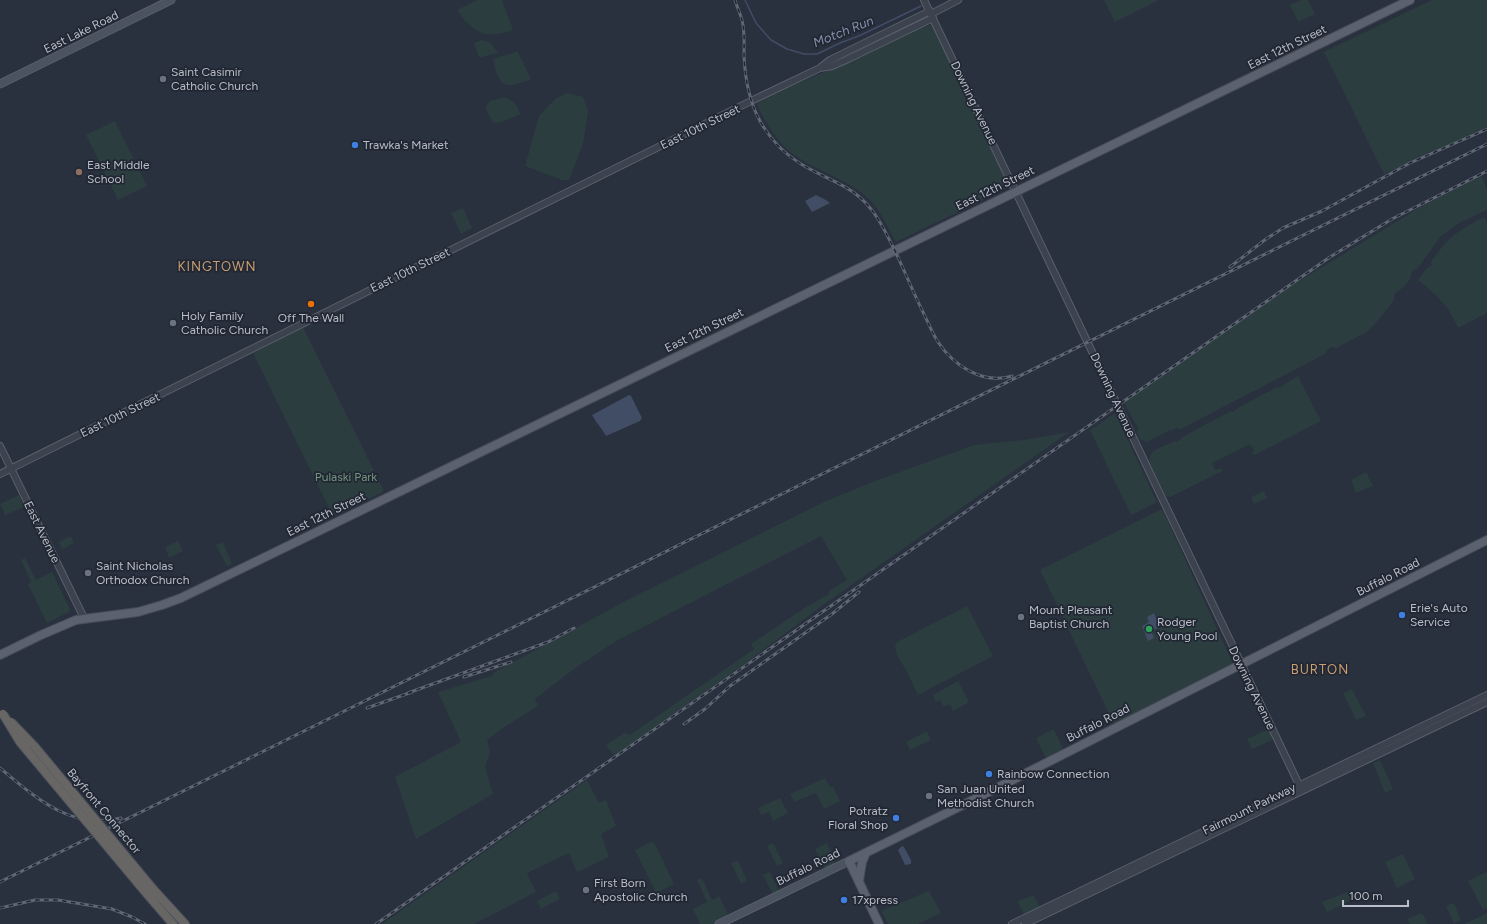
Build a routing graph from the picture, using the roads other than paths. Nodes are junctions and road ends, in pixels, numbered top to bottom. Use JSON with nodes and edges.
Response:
{"nodes":[{"id":1,"x":171,"y":0,"type":"edge"},
{"id":2,"x":924,"y":0,"type":"edge"},
{"id":3,"x":958,"y":0,"type":"edge"},
{"id":4,"x":1410,"y":0,"type":"edge"},
{"id":5,"x":931,"y":14,"type":"junction"},
{"id":6,"x":0,"y":84,"type":"edge"},
{"id":7,"x":1016,"y":191,"type":"junction"},
{"id":8,"x":0,"y":446,"type":"edge"},
{"id":9,"x":11,"y":468,"type":"junction"},
{"id":10,"x":0,"y":474,"type":"edge"},
{"id":11,"x":1487,"y":540,"type":"edge"},
{"id":12,"x":84,"y":618,"type":"junction"},
{"id":13,"x":0,"y":655,"type":"edge"},
{"id":14,"x":1241,"y":664,"type":"junction"},
{"id":15,"x":1487,"y":695,"type":"edge"},
{"id":16,"x":1487,"y":702,"type":"edge"},
{"id":17,"x":1,"y":713,"type":"edge"},
{"id":18,"x":1300,"y":788,"type":"junction"},
{"id":19,"x":866,"y":853,"type":"junction"},
{"id":20,"x":849,"y":861,"type":"junction"},
{"id":21,"x":859,"y":882,"type":"junction"},
{"id":22,"x":150,"y":892,"type":"junction"},
{"id":23,"x":173,"y":924,"type":"edge"},
{"id":24,"x":185,"y":924,"type":"edge"},
{"id":25,"x":719,"y":924,"type":"edge"},
{"id":26,"x":879,"y":924,"type":"edge"},
{"id":27,"x":1012,"y":924,"type":"edge"},
{"id":28,"x":1025,"y":924,"type":"edge"}],
"edges":[{"from":1,"to":6,"type":"main road","name":"East Lake Road"},
{"from":2,"to":5,"type":"street","name":"Downing Avenue"},
{"from":3,"to":5,"type":"street","name":"East 10th Street"},
{"from":4,"to":7,"type":"main road","name":"East 12th Street"},
{"from":5,"to":7,"type":"street","name":"Downing Avenue"},
{"from":5,"to":9,"type":"street","name":"East 10th Street"},
{"from":7,"to":12,"type":"main road","name":"East 12th Street"},
{"from":7,"to":14,"type":"street","name":"Downing Avenue"},
{"from":8,"to":9,"type":"street","name":"East Avenue"},
{"from":9,"to":10,"type":"street","name":"East 10th Street"},
{"from":9,"to":12,"type":"street","name":"East Avenue"},
{"from":11,"to":14,"type":"main road","name":"Buffalo Road"},
{"from":12,"to":13,"type":"main road","name":"East 12th Street"},
{"from":14,"to":18,"type":"street","name":"Downing Avenue"},
{"from":14,"to":19,"type":"main road","name":"Buffalo Road"},
{"from":15,"to":18,"type":"street","name":"Fairmount Parkway"},
{"from":16,"to":18,"type":"street","name":"Fairmount Parkway"},
{"from":17,"to":22,"type":"highway","name":"Bayfront Connector","bridge":true},
{"from":18,"to":27,"type":"street","name":"Fairmount Parkway"},
{"from":18,"to":28,"type":"street","name":"Fairmount Parkway"},
{"from":19,"to":20,"type":"main road","name":"Buffalo Road"},
{"from":19,"to":21,"type":"main road"},
{"from":20,"to":21,"type":"main road"},
{"from":20,"to":25,"type":"main road","name":"Buffalo Road"},
{"from":21,"to":26,"type":"main road"},
{"from":22,"to":23,"type":"highway","name":"Bayfront Connector"},
{"from":22,"to":24,"type":"highway","name":"Bayfront Connector"}]}
